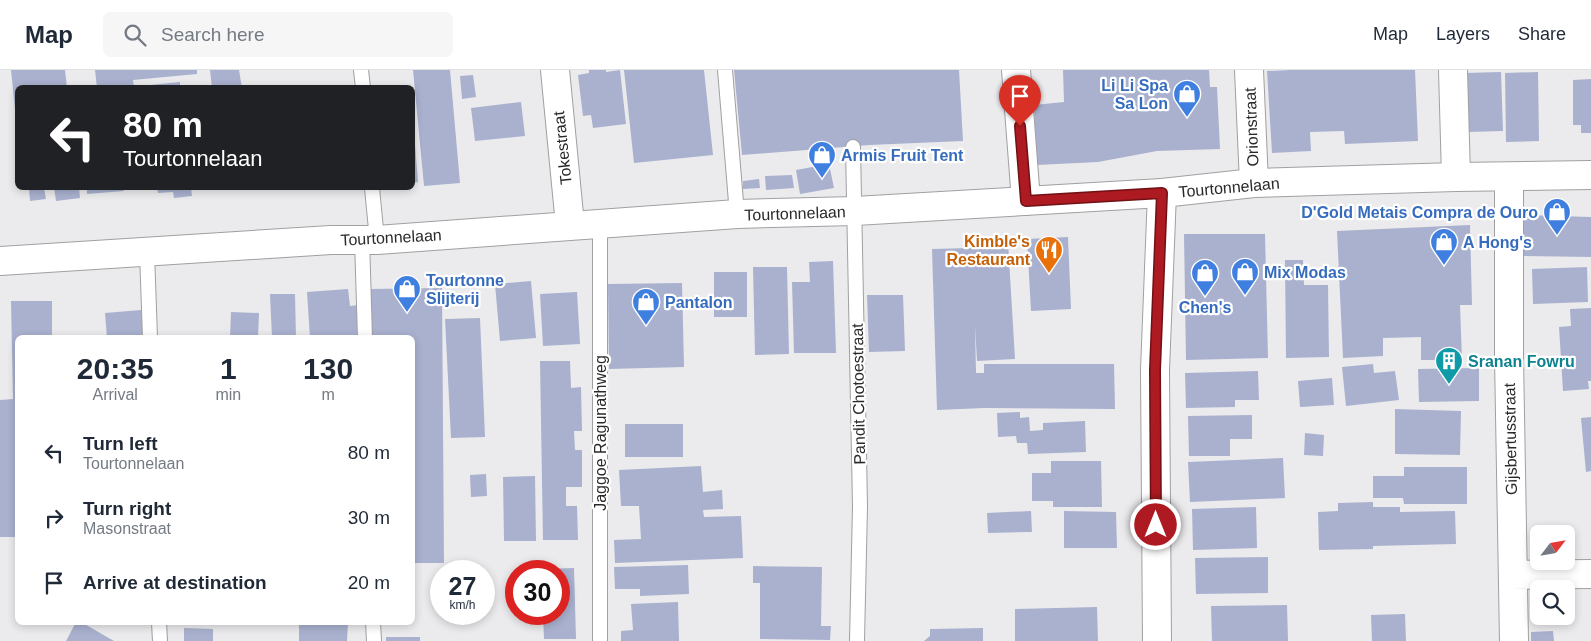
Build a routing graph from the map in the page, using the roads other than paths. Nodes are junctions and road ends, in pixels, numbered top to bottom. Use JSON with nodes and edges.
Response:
{"nodes":[{"id":1,"x":361,"y":70,"type":"edge"},
{"id":2,"x":555,"y":70,"type":"edge"},
{"id":3,"x":725,"y":70,"type":"edge"},
{"id":4,"x":1016,"y":70,"type":"edge"},
{"id":5,"x":1249,"y":70,"type":"edge"},
{"id":6,"x":1454,"y":70,"type":"edge"},
{"id":7,"x":363,"y":85,"type":"edge"},
{"id":8,"x":853,"y":147,"type":"dead end"},
{"id":9,"x":1591,"y":175,"type":"edge"},
{"id":10,"x":1456,"y":177,"type":"junction"},
{"id":11,"x":1508,"y":177,"type":"junction"},
{"id":12,"x":1254,"y":183,"type":"junction"},
{"id":13,"x":372,"y":190,"type":"edge"},
{"id":14,"x":1162,"y":193,"type":"junction"},
{"id":15,"x":1026,"y":201,"type":"junction"},
{"id":16,"x":855,"y":211,"type":"junction"},
{"id":17,"x":737,"y":214,"type":"junction"},
{"id":18,"x":600,"y":225,"type":"junction"},
{"id":19,"x":570,"y":226,"type":"junction"},
{"id":20,"x":369,"y":240,"type":"junction"},
{"id":21,"x":147,"y":252,"type":"junction"},
{"id":22,"x":0,"y":261,"type":"edge"},
{"id":23,"x":150,"y":335,"type":"edge"},
{"id":24,"x":365,"y":335,"type":"edge"},
{"id":25,"x":1591,"y":574,"type":"edge"},
{"id":26,"x":1513,"y":575,"type":"junction"},
{"id":27,"x":160,"y":625,"type":"edge"},
{"id":28,"x":374,"y":625,"type":"edge"},
{"id":29,"x":160,"y":641,"type":"edge"},
{"id":30,"x":374,"y":641,"type":"edge"},
{"id":31,"x":600,"y":641,"type":"edge"},
{"id":32,"x":857,"y":641,"type":"edge"},
{"id":33,"x":1157,"y":641,"type":"edge"},
{"id":34,"x":1514,"y":641,"type":"edge"}],
"edges":[{"from":1,"to":7,"type":"lane"},
{"from":2,"to":19,"type":"street","name":"Tokestraat"},
{"from":3,"to":17,"type":"lane"},
{"from":4,"to":15,"type":"street"},
{"from":5,"to":12,"type":"street","name":"Orionstraat"},
{"from":6,"to":10,"type":"street"},
{"from":8,"to":16,"type":"lane","name":"Pandit Chotoestraat"},
{"from":9,"to":11,"type":"street","name":"Tourtonnelaan"},
{"from":10,"to":11,"type":"street","name":"Tourtonnelaan"},
{"from":10,"to":12,"type":"street","name":"Tourtonnelaan"},
{"from":11,"to":26,"type":"street","name":"Gijsbertusstraat"},
{"from":12,"to":14,"type":"street","name":"Tourtonnelaan"},
{"from":13,"to":20,"type":"lane"},
{"from":14,"to":15,"type":"street","name":"Tourtonnelaan"},
{"from":14,"to":33,"type":"street"},
{"from":15,"to":16,"type":"street","name":"Tourtonnelaan"},
{"from":16,"to":17,"type":"street","name":"Tourtonnelaan"},
{"from":16,"to":32,"type":"lane","name":"Pandit Chotoestraat"},
{"from":17,"to":18,"type":"street","name":"Tourtonnelaan"},
{"from":18,"to":19,"type":"street","name":"Tourtonnelaan"},
{"from":18,"to":31,"type":"lane","name":"Jaggoe Ragunathweg"},
{"from":19,"to":20,"type":"street","name":"Tourtonnelaan"},
{"from":20,"to":21,"type":"street","name":"Tourtonnelaan"},
{"from":20,"to":24,"type":"lane"},
{"from":21,"to":22,"type":"street","name":"Tourtonnelaan"},
{"from":21,"to":23,"type":"lane"},
{"from":25,"to":26,"type":"street"},
{"from":26,"to":34,"type":"street","name":"Gijsbertusstraat"},
{"from":27,"to":29,"type":"lane"},
{"from":28,"to":30,"type":"lane"}]}
